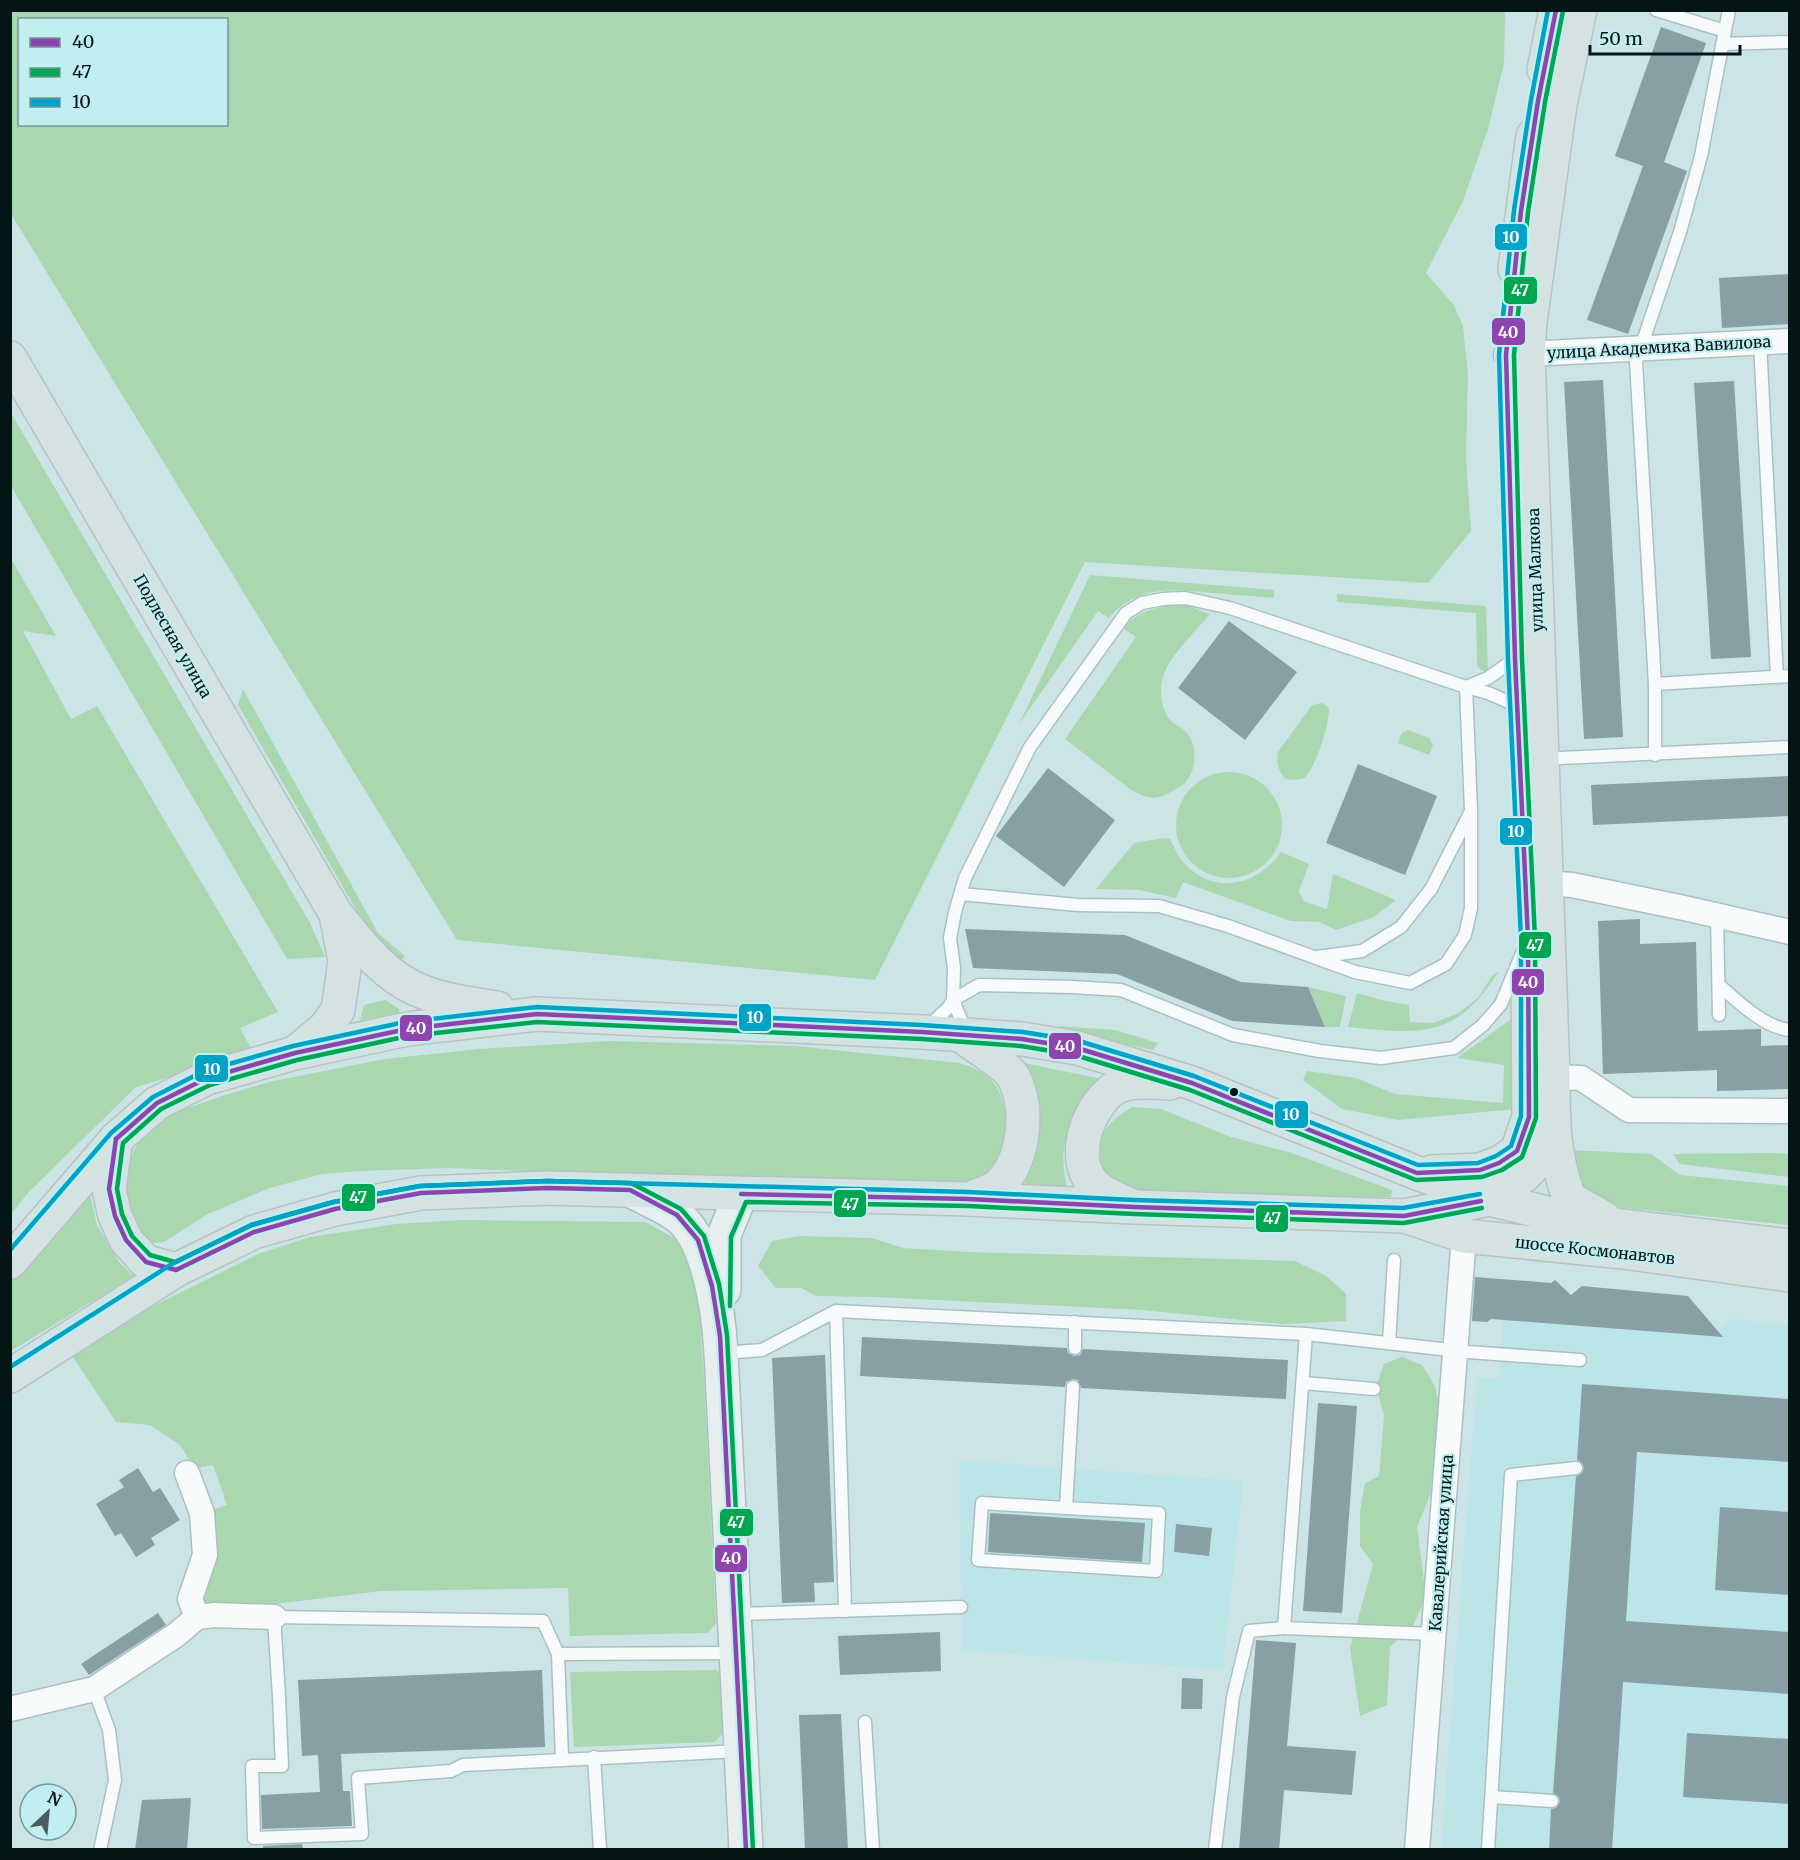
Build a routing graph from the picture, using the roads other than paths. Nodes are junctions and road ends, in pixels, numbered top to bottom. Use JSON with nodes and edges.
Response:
{"nodes":[{"id":1,"x":1556,"y":10,"type":"edge"},
{"id":2,"x":1580,"y":10,"type":"edge"},
{"id":3,"x":1656,"y":10,"type":"edge"},
{"id":4,"x":1729,"y":10,"type":"edge"},
{"id":5,"x":1725,"y":31,"type":"junction"},
{"id":6,"x":1790,"y":42,"type":"edge"},
{"id":7,"x":1722,"y":44,"type":"junction"},
{"id":8,"x":1790,"y":341,"type":"edge"},
{"id":9,"x":1760,"y":342,"type":"junction"},
{"id":10,"x":1639,"y":348,"type":"junction"},
{"id":11,"x":1517,"y":355,"type":"junction"},
{"id":12,"x":10,"y":358,"type":"edge"},
{"id":13,"x":1515,"y":659,"type":"junction"},
{"id":14,"x":1784,"y":676,"type":"edge"},
{"id":15,"x":1655,"y":684,"type":"junction"},
{"id":16,"x":1467,"y":687,"type":"junction"},
{"id":17,"x":1518,"y":706,"type":"junction"},
{"id":18,"x":1790,"y":747,"type":"edge"},
{"id":19,"x":1655,"y":755,"type":"junction"},
{"id":20,"x":1531,"y":760,"type":"junction"},
{"id":21,"x":1471,"y":810,"type":"junction"},
{"id":22,"x":1536,"y":883,"type":"junction"},
{"id":23,"x":961,"y":894,"type":"junction"},
{"id":24,"x":336,"y":914,"type":"junction"},
{"id":25,"x":1717,"y":915,"type":"junction"},
{"id":26,"x":1790,"y":932,"type":"edge"},
{"id":27,"x":1528,"y":939,"type":"junction"},
{"id":28,"x":1316,"y":957,"type":"junction"},
{"id":29,"x":1719,"y":985,"type":"junction"},
{"id":30,"x":953,"y":1000,"type":"junction"},
{"id":31,"x":537,"y":1014,"type":"junction"},
{"id":32,"x":1719,"y":1016,"type":"dead end"},
{"id":33,"x":1790,"y":1030,"type":"edge"},
{"id":34,"x":922,"y":1032,"type":"junction"},
{"id":35,"x":963,"y":1035,"type":"junction"},
{"id":36,"x":295,"y":1053,"type":"junction"},
{"id":37,"x":1554,"y":1077,"type":"junction"},
{"id":38,"x":1192,"y":1083,"type":"junction"},
{"id":39,"x":1790,"y":1110,"type":"edge"},
{"id":40,"x":1553,"y":1134,"type":"junction"},
{"id":41,"x":116,"y":1138,"type":"junction"},
{"id":42,"x":1417,"y":1173,"type":"junction"},
{"id":43,"x":630,"y":1190,"type":"junction"},
{"id":44,"x":741,"y":1194,"type":"junction"},
{"id":45,"x":968,"y":1199,"type":"junction"},
{"id":46,"x":1490,"y":1199,"type":"junction"},
{"id":47,"x":1134,"y":1207,"type":"junction"},
{"id":48,"x":1404,"y":1216,"type":"junction"},
{"id":49,"x":1621,"y":1226,"type":"junction"},
{"id":50,"x":1464,"y":1236,"type":"junction"},
{"id":51,"x":1790,"y":1246,"type":"edge"},
{"id":52,"x":1394,"y":1260,"type":"dead end"},
{"id":53,"x":10,"y":1262,"type":"edge"},
{"id":54,"x":176,"y":1270,"type":"junction"},
{"id":55,"x":1790,"y":1275,"type":"edge"},
{"id":56,"x":836,"y":1311,"type":"junction"},
{"id":57,"x":1075,"y":1322,"type":"junction"},
{"id":58,"x":1306,"y":1334,"type":"junction"},
{"id":59,"x":1389,"y":1343,"type":"junction"},
{"id":60,"x":721,"y":1345,"type":"junction"},
{"id":61,"x":1075,"y":1348,"type":"dead end"},
{"id":62,"x":1456,"y":1350,"type":"junction"},
{"id":63,"x":1580,"y":1360,"type":"dead end"},
{"id":64,"x":10,"y":1376,"type":"edge"},
{"id":65,"x":1303,"y":1383,"type":"junction"},
{"id":66,"x":1073,"y":1387,"type":"dead end"},
{"id":67,"x":1374,"y":1389,"type":"dead end"},
{"id":68,"x":1576,"y":1468,"type":"dead end"},
{"id":69,"x":187,"y":1473,"type":"dead end"},
{"id":70,"x":1066,"y":1508,"type":"junction"},
{"id":71,"x":961,"y":1607,"type":"dead end"},
{"id":72,"x":845,"y":1611,"type":"junction"},
{"id":73,"x":735,"y":1614,"type":"junction"},
{"id":74,"x":197,"y":1617,"type":"junction"},
{"id":75,"x":274,"y":1617,"type":"junction"},
{"id":76,"x":1284,"y":1628,"type":"junction"},
{"id":77,"x":1434,"y":1634,"type":"junction"},
{"id":78,"x":736,"y":1653,"type":"junction"},
{"id":79,"x":558,"y":1654,"type":"junction"},
{"id":80,"x":94,"y":1689,"type":"junction"},
{"id":81,"x":10,"y":1709,"type":"edge"},
{"id":82,"x":865,"y":1722,"type":"dead end"},
{"id":83,"x":741,"y":1751,"type":"junction"},
{"id":84,"x":594,"y":1757,"type":"junction"},
{"id":85,"x":562,"y":1758,"type":"junction"},
{"id":86,"x":1492,"y":1797,"type":"junction"},
{"id":87,"x":1552,"y":1801,"type":"dead end"},
{"id":88,"x":312,"y":1836,"type":"junction"},
{"id":89,"x":254,"y":1844,"type":"edge"},
{"id":90,"x":100,"y":1850,"type":"edge"},
{"id":91,"x":313,"y":1850,"type":"edge"},
{"id":92,"x":600,"y":1850,"type":"edge"},
{"id":93,"x":746,"y":1850,"type":"edge"},
{"id":94,"x":873,"y":1850,"type":"edge"},
{"id":95,"x":1215,"y":1850,"type":"edge"},
{"id":96,"x":1417,"y":1850,"type":"edge"},
{"id":97,"x":1488,"y":1850,"type":"edge"}],
"edges":[{"from":1,"to":11,"type":"main road","name":"улица Малкова"},
{"from":2,"to":11,"type":"main road","name":"улица Малкова"},
{"from":3,"to":5,"type":"lane"},
{"from":4,"to":5,"type":"lane"},
{"from":5,"to":7,"type":"lane"},
{"from":6,"to":7,"type":"lane"},
{"from":7,"to":10,"type":"lane"},
{"from":8,"to":9,"type":"street","name":"улица Академика Вавилова"},
{"from":9,"to":10,"type":"street","name":"улица Академика Вавилова"},
{"from":9,"to":14,"type":"lane"},
{"from":10,"to":11,"type":"street","name":"улица Академика Вавилова"},
{"from":10,"to":15,"type":"lane"},
{"from":11,"to":13,"type":"main road","name":"улица Малкова"},
{"from":11,"to":20,"type":"main road","name":"улица Малкова"},
{"from":12,"to":24,"type":"main road","name":"Подлесная улица"},
{"from":13,"to":16,"type":"lane"},
{"from":13,"to":17,"type":"main road","name":"улица Малкова"},
{"from":14,"to":15,"type":"lane"},
{"from":15,"to":19,"type":"lane"},
{"from":16,"to":17,"type":"lane"},
{"from":16,"to":21,"type":"lane"},
{"from":16,"to":23,"type":"lane"},
{"from":17,"to":20,"type":"main road","name":"улица Малкова"},
{"from":18,"to":19,"type":"lane"},
{"from":19,"to":20,"type":"lane"},
{"from":20,"to":22,"type":"main road","name":"улица Малкова"},
{"from":21,"to":28,"type":"lane"},
{"from":21,"to":28,"type":"lane"},
{"from":22,"to":25,"type":"street"},
{"from":22,"to":27,"type":"main road","name":"улица Малкова"},
{"from":22,"to":37,"type":"main road","name":"улица Малкова"},
{"from":23,"to":28,"type":"lane"},
{"from":23,"to":30,"type":"lane"},
{"from":24,"to":31,"type":"main road"},
{"from":24,"to":36,"type":"main road"},
{"from":25,"to":26,"type":"street"},
{"from":25,"to":29,"type":"lane"},
{"from":27,"to":30,"type":"lane"},
{"from":27,"to":42,"type":"main road","name":"улица Малкова"},
{"from":29,"to":32,"type":"lane"},
{"from":29,"to":33,"type":"lane"},
{"from":30,"to":34,"type":"lane"},
{"from":30,"to":35,"type":"lane"},
{"from":31,"to":34,"type":"main road","name":"шоссе Космонавтов"},
{"from":31,"to":36,"type":"main road","name":"шоссе Космонавтов"},
{"from":34,"to":35,"type":"main road","name":"шоссе Космонавтов"},
{"from":35,"to":38,"type":"main road","name":"шоссе Космонавтов"},
{"from":35,"to":45,"type":"main road"},
{"from":36,"to":41,"type":"main road","name":"шоссе Космонавтов"},
{"from":37,"to":39,"type":"street"},
{"from":37,"to":40,"type":"main road","name":"улица Малкова"},
{"from":38,"to":42,"type":"main road","name":"шоссе Космонавтов"},
{"from":38,"to":47,"type":"main road"},
{"from":40,"to":46,"type":"main road","name":"улица Малкова"},
{"from":40,"to":49,"type":"main road","name":"улица Малкова"},
{"from":41,"to":53,"type":"main road","name":"шоссе Космонавтов"},
{"from":41,"to":54,"type":"main road"},
{"from":42,"to":46,"type":"main road","name":"шоссе Космонавтов"},
{"from":43,"to":44,"type":"main road","name":"шоссе Космонавтов"},
{"from":43,"to":54,"type":"main road","name":"шоссе Космонавтов"},
{"from":43,"to":60,"type":"street"},
{"from":44,"to":45,"type":"main road","name":"шоссе Космонавтов"},
{"from":44,"to":60,"type":"street"},
{"from":45,"to":47,"type":"main road","name":"шоссе Космонавтов"},
{"from":46,"to":48,"type":"main road","name":"шоссе Космонавтов"},
{"from":46,"to":49,"type":"main road","name":"шоссе Космонавтов"},
{"from":47,"to":48,"type":"main road","name":"шоссе Космонавтов"},
{"from":48,"to":50,"type":"main road","name":"шоссе Космонавтов"},
{"from":49,"to":51,"type":"main road","name":"шоссе Космонавтов"},
{"from":50,"to":55,"type":"main road","name":"шоссе Космонавтов"},
{"from":50,"to":62,"type":"street","name":"Кавалерийская улица"},
{"from":52,"to":59,"type":"lane"},
{"from":54,"to":64,"type":"main road","name":"шоссе Космонавтов"},
{"from":56,"to":57,"type":"lane"},
{"from":56,"to":60,"type":"lane"},
{"from":56,"to":72,"type":"lane"},
{"from":57,"to":58,"type":"lane"},
{"from":57,"to":61,"type":"lane"},
{"from":58,"to":59,"type":"lane"},
{"from":58,"to":65,"type":"lane"},
{"from":59,"to":62,"type":"lane"},
{"from":60,"to":73,"type":"street"},
{"from":62,"to":63,"type":"lane"},
{"from":62,"to":77,"type":"street","name":"Кавалерийская улица"},
{"from":65,"to":67,"type":"lane"},
{"from":65,"to":76,"type":"lane"},
{"from":66,"to":70,"type":"lane"},
{"from":68,"to":86,"type":"lane"},
{"from":69,"to":74,"type":"street"},
{"from":70,"to":70,"type":"lane"},
{"from":71,"to":72,"type":"lane"},
{"from":72,"to":73,"type":"lane"},
{"from":73,"to":78,"type":"street"},
{"from":74,"to":75,"type":"street"},
{"from":74,"to":80,"type":"street"},
{"from":75,"to":79,"type":"lane"},
{"from":75,"to":89,"type":"lane"},
{"from":76,"to":77,"type":"lane"},
{"from":76,"to":95,"type":"lane"},
{"from":77,"to":96,"type":"street","name":"Кавалерийская улица"},
{"from":78,"to":79,"type":"lane"},
{"from":78,"to":83,"type":"street"},
{"from":79,"to":85,"type":"lane"},
{"from":80,"to":81,"type":"street"},
{"from":80,"to":90,"type":"lane"},
{"from":82,"to":94,"type":"lane"},
{"from":83,"to":84,"type":"lane"},
{"from":83,"to":93,"type":"street"},
{"from":84,"to":85,"type":"lane"},
{"from":84,"to":92,"type":"lane"},
{"from":85,"to":88,"type":"lane"},
{"from":86,"to":87,"type":"lane"},
{"from":86,"to":97,"type":"lane"},
{"from":88,"to":89,"type":"lane"},
{"from":88,"to":91,"type":"lane"}]}
